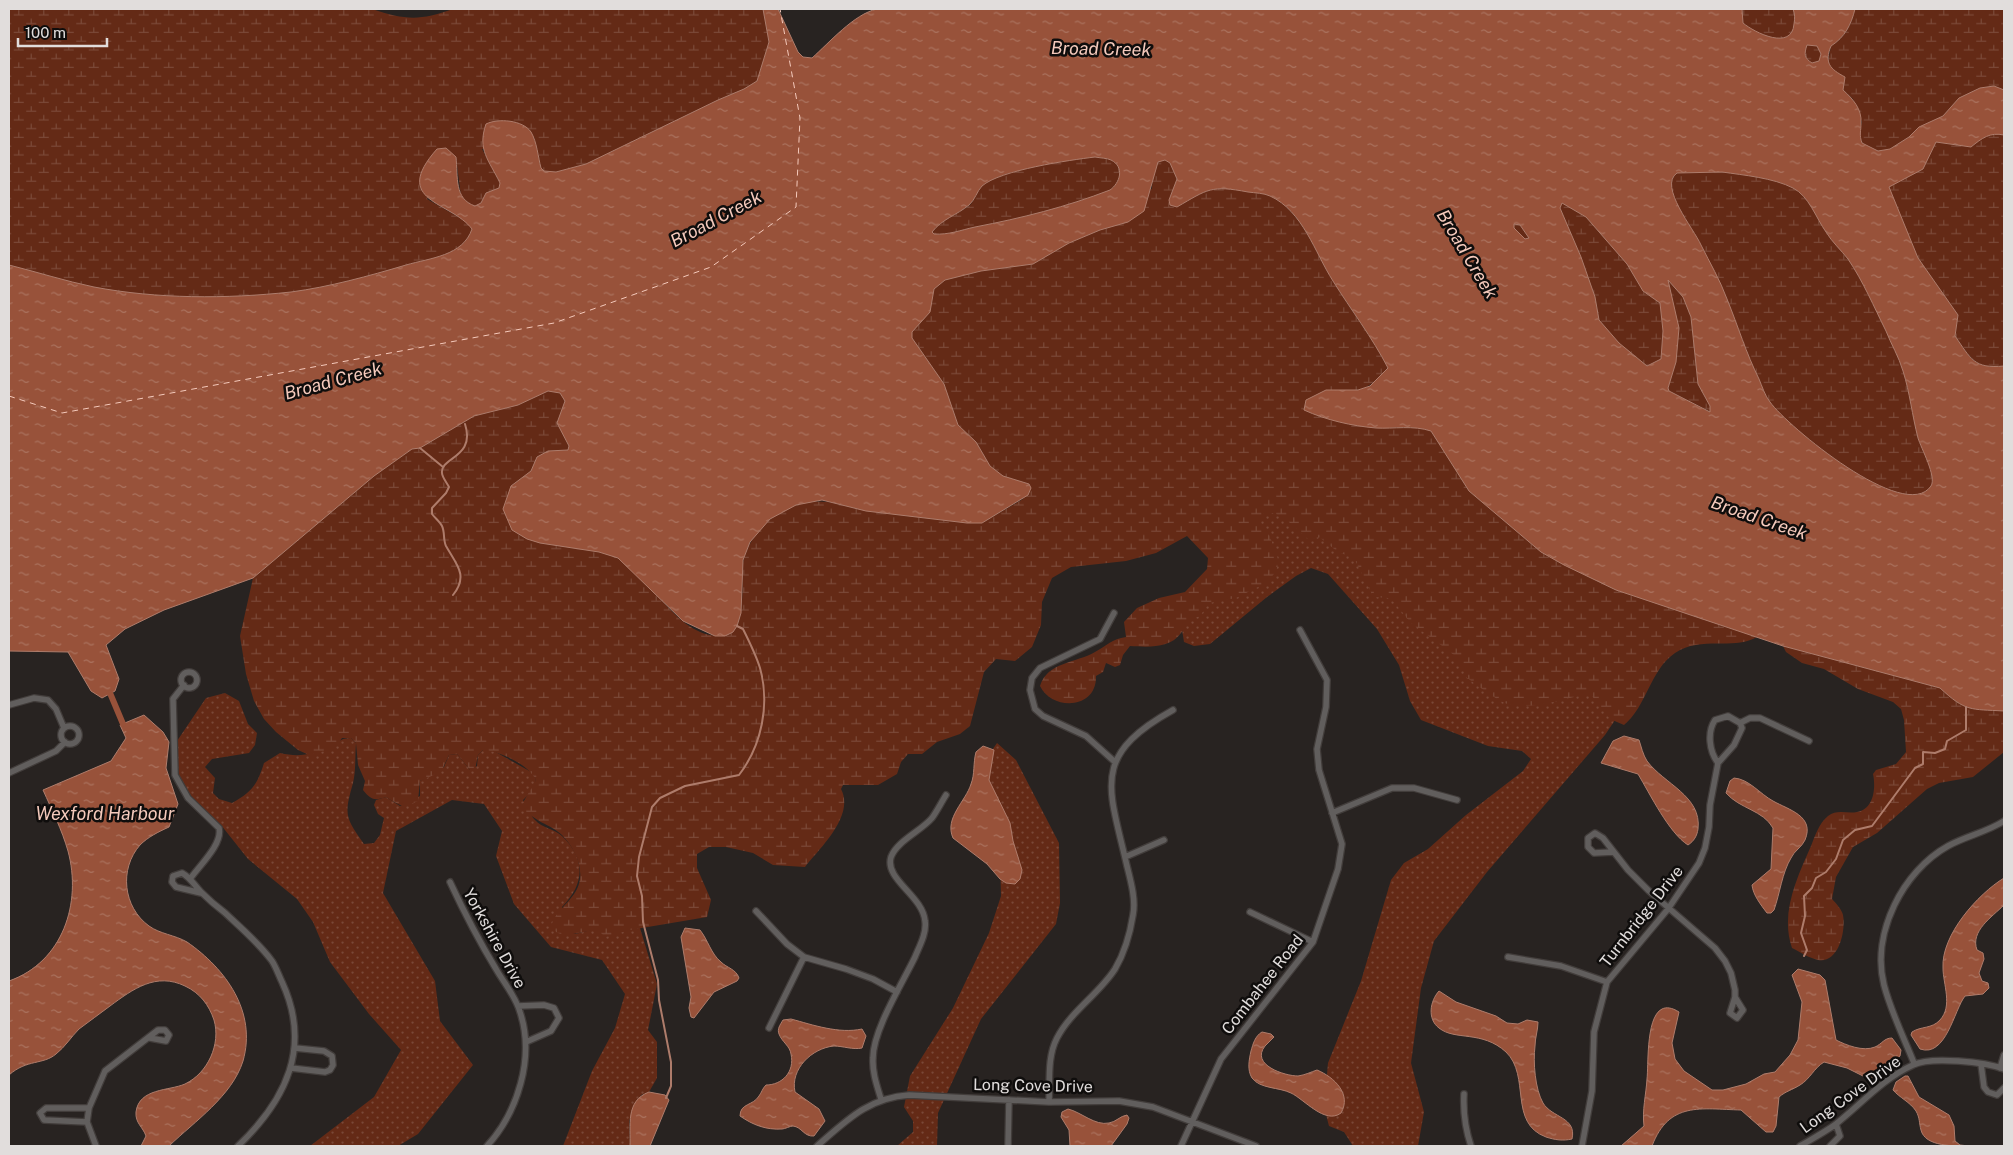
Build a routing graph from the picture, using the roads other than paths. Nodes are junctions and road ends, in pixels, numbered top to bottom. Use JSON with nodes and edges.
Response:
{"nodes":[{"id":1,"x":1114,"y":613,"type":"dead end"},
{"id":2,"x":1300,"y":630,"type":"dead end"},
{"id":3,"x":184,"y":685,"type":"dead end"},
{"id":4,"x":9,"y":705,"type":"edge"},
{"id":5,"x":1173,"y":710,"type":"dead end"},
{"id":6,"x":1740,"y":723,"type":"junction"},
{"id":7,"x":64,"y":728,"type":"junction"},
{"id":8,"x":1810,"y":741,"type":"dead end"},
{"id":9,"x":65,"y":742,"type":"junction"},
{"id":10,"x":1115,"y":762,"type":"junction"},
{"id":11,"x":1718,"y":763,"type":"junction"},
{"id":12,"x":9,"y":773,"type":"edge"},
{"id":13,"x":946,"y":795,"type":"dead end"},
{"id":14,"x":1457,"y":800,"type":"dead end"},
{"id":15,"x":1332,"y":813,"type":"junction"},
{"id":16,"x":2004,"y":822,"type":"edge"},
{"id":17,"x":1164,"y":840,"type":"dead end"},
{"id":18,"x":1613,"y":852,"type":"junction"},
{"id":19,"x":1125,"y":858,"type":"junction"},
{"id":20,"x":190,"y":878,"type":"junction"},
{"id":21,"x":450,"y":882,"type":"dead end"},
{"id":22,"x":201,"y":893,"type":"junction"},
{"id":23,"x":1668,"y":909,"type":"junction"},
{"id":24,"x":756,"y":911,"type":"dead end"},
{"id":25,"x":1250,"y":912,"type":"dead end"},
{"id":26,"x":1313,"y":942,"type":"junction"},
{"id":27,"x":804,"y":957,"type":"junction"},
{"id":28,"x":1508,"y":957,"type":"dead end"},
{"id":29,"x":1607,"y":982,"type":"junction"},
{"id":30,"x":898,"y":992,"type":"junction"},
{"id":31,"x":1735,"y":997,"type":"dead end"},
{"id":32,"x":518,"y":1006,"type":"junction"},
{"id":33,"x":769,"y":1028,"type":"dead end"},
{"id":34,"x":150,"y":1038,"type":"dead end"},
{"id":35,"x":526,"y":1042,"type":"junction"},
{"id":36,"x":295,"y":1048,"type":"junction"},
{"id":37,"x":2004,"y":1055,"type":"edge"},
{"id":38,"x":1914,"y":1064,"type":"junction"},
{"id":39,"x":1982,"y":1064,"type":"junction"},
{"id":40,"x":291,"y":1068,"type":"junction"},
{"id":41,"x":2002,"y":1068,"type":"edge"},
{"id":42,"x":2004,"y":1088,"type":"edge"},
{"id":43,"x":1464,"y":1094,"type":"dead end"},
{"id":44,"x":881,"y":1099,"type":"junction"},
{"id":45,"x":1009,"y":1100,"type":"junction"},
{"id":46,"x":1049,"y":1102,"type":"junction"},
{"id":47,"x":88,"y":1108,"type":"junction"},
{"id":48,"x":1192,"y":1121,"type":"junction"},
{"id":49,"x":87,"y":1122,"type":"junction"},
{"id":50,"x":1836,"y":1124,"type":"junction"},
{"id":51,"x":96,"y":1146,"type":"edge"},
{"id":52,"x":238,"y":1146,"type":"edge"},
{"id":53,"x":487,"y":1146,"type":"edge"},
{"id":54,"x":817,"y":1146,"type":"edge"},
{"id":55,"x":1008,"y":1146,"type":"edge"},
{"id":56,"x":1181,"y":1146,"type":"edge"},
{"id":57,"x":1256,"y":1146,"type":"edge"},
{"id":58,"x":1471,"y":1146,"type":"edge"},
{"id":59,"x":1582,"y":1146,"type":"edge"},
{"id":60,"x":1800,"y":1146,"type":"edge"},
{"id":61,"x":1830,"y":1146,"type":"edge"}],
"edges":[{"from":1,"to":10,"type":"street"},
{"from":2,"to":15,"type":"street","name":"Combahee Road"},
{"from":3,"to":20,"type":"street"},
{"from":4,"to":7,"type":"street"},
{"from":5,"to":10,"type":"street"},
{"from":6,"to":8,"type":"street"},
{"from":6,"to":11,"type":"street","name":"Turnbridge Drive"},
{"from":6,"to":11,"type":"street","name":"Turnbridge Drive"},
{"from":7,"to":9,"type":"street"},
{"from":7,"to":9,"type":"street"},
{"from":9,"to":12,"type":"street"},
{"from":10,"to":19,"type":"street"},
{"from":11,"to":23,"type":"street","name":"Turnbridge Drive"},
{"from":13,"to":30,"type":"street"},
{"from":14,"to":15,"type":"street"},
{"from":15,"to":26,"type":"street","name":"Combahee Road"},
{"from":16,"to":38,"type":"street"},
{"from":17,"to":19,"type":"street"},
{"from":18,"to":18,"type":"street"},
{"from":18,"to":23,"type":"street"},
{"from":19,"to":46,"type":"street"},
{"from":20,"to":22,"type":"street"},
{"from":20,"to":22,"type":"street"},
{"from":21,"to":32,"type":"street","name":"Yorkshire Drive"},
{"from":22,"to":36,"type":"street"},
{"from":23,"to":29,"type":"street","name":"Turnbridge Drive"},
{"from":23,"to":31,"type":"street"},
{"from":24,"to":27,"type":"street"},
{"from":25,"to":26,"type":"street"},
{"from":26,"to":48,"type":"street","name":"Combahee Road"},
{"from":27,"to":30,"type":"street"},
{"from":27,"to":33,"type":"street"},
{"from":28,"to":29,"type":"street"},
{"from":29,"to":59,"type":"street","name":"Turnbridge Drive"},
{"from":30,"to":44,"type":"street"},
{"from":32,"to":35,"type":"street","name":"Yorkshire Drive"},
{"from":32,"to":35,"type":"street","name":"Yorkshire Drive"},
{"from":34,"to":47,"type":"street"},
{"from":35,"to":53,"type":"street","name":"Yorkshire Drive"},
{"from":36,"to":40,"type":"street"},
{"from":36,"to":40,"type":"street"},
{"from":37,"to":41,"type":"street"},
{"from":38,"to":39,"type":"street","name":"Long Cove Drive"},
{"from":38,"to":50,"type":"street","name":"Long Cove Drive"},
{"from":39,"to":41,"type":"street","name":"Long Cove Drive"},
{"from":39,"to":42,"type":"street"},
{"from":40,"to":52,"type":"street"},
{"from":43,"to":58,"type":"street"},
{"from":44,"to":45,"type":"street","name":"Long Cove Drive"},
{"from":44,"to":54,"type":"street","name":"Long Cove Drive"},
{"from":45,"to":46,"type":"street","name":"Long Cove Drive"},
{"from":45,"to":55,"type":"street"},
{"from":46,"to":48,"type":"street","name":"Long Cove Drive"},
{"from":47,"to":49,"type":"street"},
{"from":47,"to":49,"type":"street"},
{"from":48,"to":56,"type":"street","name":"Combahee Road"},
{"from":48,"to":57,"type":"street","name":"Long Cove Drive"},
{"from":49,"to":51,"type":"street"},
{"from":50,"to":60,"type":"street","name":"Long Cove Drive"},
{"from":50,"to":61,"type":"street"}]}
